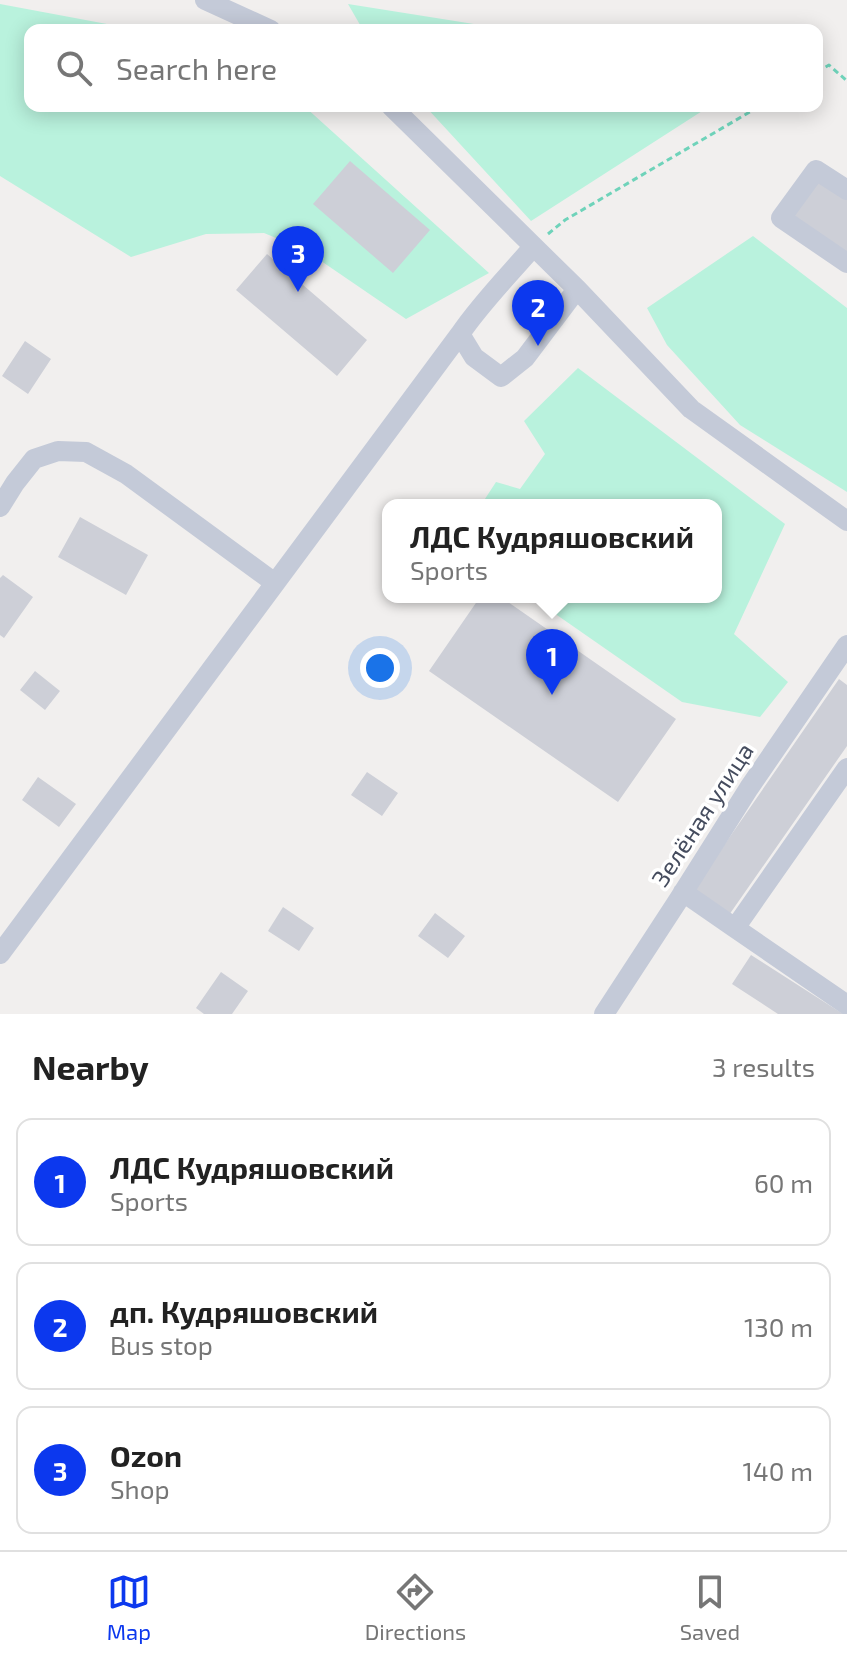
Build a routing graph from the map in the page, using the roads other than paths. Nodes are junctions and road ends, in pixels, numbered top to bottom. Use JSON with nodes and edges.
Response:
{"nodes":[{"id":1,"x":205,"y":0,"type":"edge"},
{"id":2,"x":258,"y":24,"type":"edge"},
{"id":3,"x":397,"y":112,"type":"edge"},
{"id":4,"x":847,"y":190,"type":"edge"},
{"id":5,"x":533,"y":247,"type":"junction"},
{"id":6,"x":847,"y":263,"type":"edge"},
{"id":7,"x":577,"y":289,"type":"junction"},
{"id":8,"x":460,"y":334,"type":"junction"},
{"id":9,"x":0,"y":507,"type":"edge"},
{"id":10,"x":847,"y":521,"type":"edge"},
{"id":11,"x":275,"y":583,"type":"junction"},
{"id":12,"x":847,"y":645,"type":"edge"},
{"id":13,"x":839,"y":674,"type":"edge"},
{"id":14,"x":847,"y":768,"type":"edge"},
{"id":15,"x":683,"y":892,"type":"junction"},
{"id":16,"x":735,"y":928,"type":"junction"},
{"id":17,"x":0,"y":954,"type":"edge"},
{"id":18,"x":847,"y":1005,"type":"edge"},
{"id":19,"x":604,"y":1014,"type":"edge"}],
"edges":[{"from":1,"to":2,"type":"street"},
{"from":3,"to":5,"type":"street"},
{"from":4,"to":6,"type":"street"},
{"from":5,"to":7,"type":"street"},
{"from":5,"to":8,"type":"street"},
{"from":7,"to":8,"type":"street"},
{"from":7,"to":10,"type":"street"},
{"from":8,"to":11,"type":"street"},
{"from":9,"to":11,"type":"street"},
{"from":11,"to":17,"type":"street"},
{"from":12,"to":13,"type":"street","name":"Зелёная улица"},
{"from":13,"to":15,"type":"street","name":"Зелёная улица"},
{"from":14,"to":16,"type":"street"},
{"from":15,"to":16,"type":"street"},
{"from":15,"to":19,"type":"street","name":"Зелёная улица"},
{"from":16,"to":18,"type":"street"}]}
